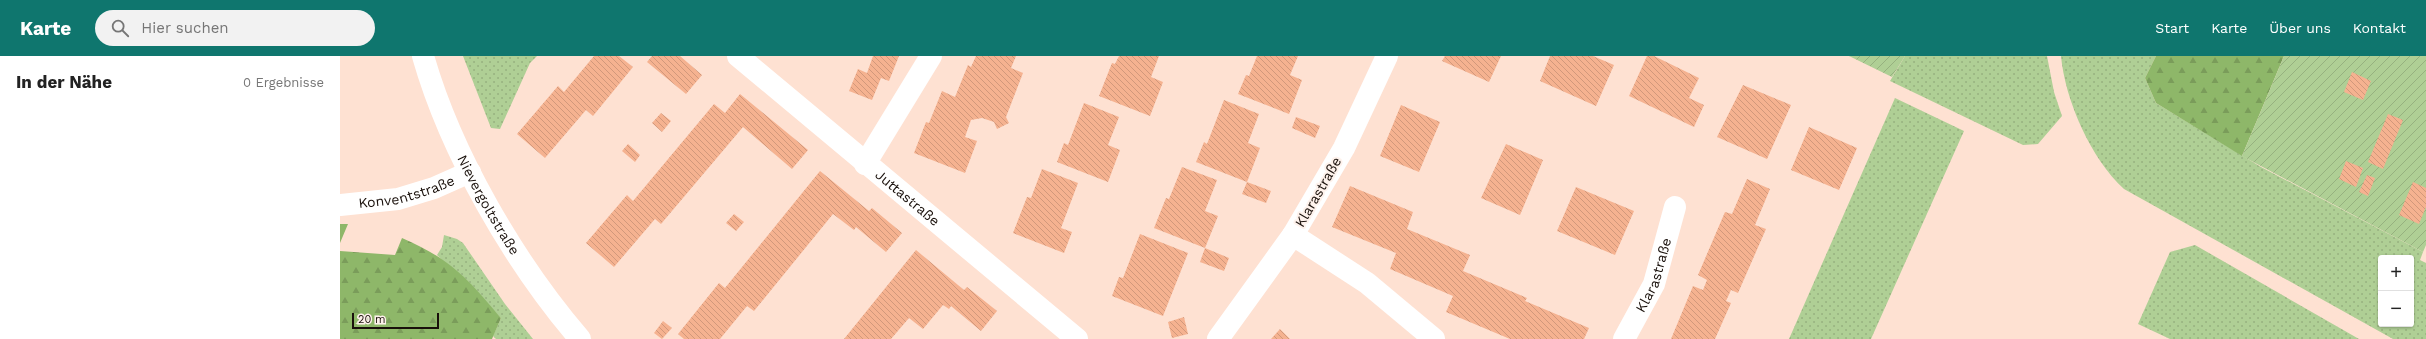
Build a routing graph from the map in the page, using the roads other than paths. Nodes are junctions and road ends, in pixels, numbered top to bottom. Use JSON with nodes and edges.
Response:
{"nodes":[{"id":1,"x":422,"y":56,"type":"edge"},
{"id":2,"x":738,"y":56,"type":"edge"},
{"id":3,"x":930,"y":56,"type":"edge"},
{"id":4,"x":1387,"y":56,"type":"edge"},
{"id":5,"x":865,"y":164,"type":"junction"},
{"id":6,"x":470,"y":172,"type":"junction"},
{"id":7,"x":340,"y":205,"type":"edge"},
{"id":8,"x":1675,"y":207,"type":"dead end"},
{"id":9,"x":1293,"y":235,"type":"junction"},
{"id":10,"x":580,"y":339,"type":"edge"},
{"id":11,"x":1077,"y":339,"type":"edge"},
{"id":12,"x":1218,"y":339,"type":"edge"},
{"id":13,"x":1434,"y":339,"type":"edge"},
{"id":14,"x":1624,"y":339,"type":"edge"}],
"edges":[{"from":1,"to":6,"type":"street","name":"Nievergoltstraße"},
{"from":2,"to":5,"type":"street","name":"Juttastraße"},
{"from":3,"to":5,"type":"street"},
{"from":4,"to":9,"type":"street","name":"Klarastraße"},
{"from":5,"to":11,"type":"street","name":"Juttastraße"},
{"from":6,"to":7,"type":"street","name":"Konventstraße"},
{"from":6,"to":10,"type":"street","name":"Nievergoltstraße"},
{"from":8,"to":14,"type":"street","name":"Klarastraße"},
{"from":9,"to":12,"type":"street"},
{"from":9,"to":13,"type":"street","name":"Klarastraße"}]}
